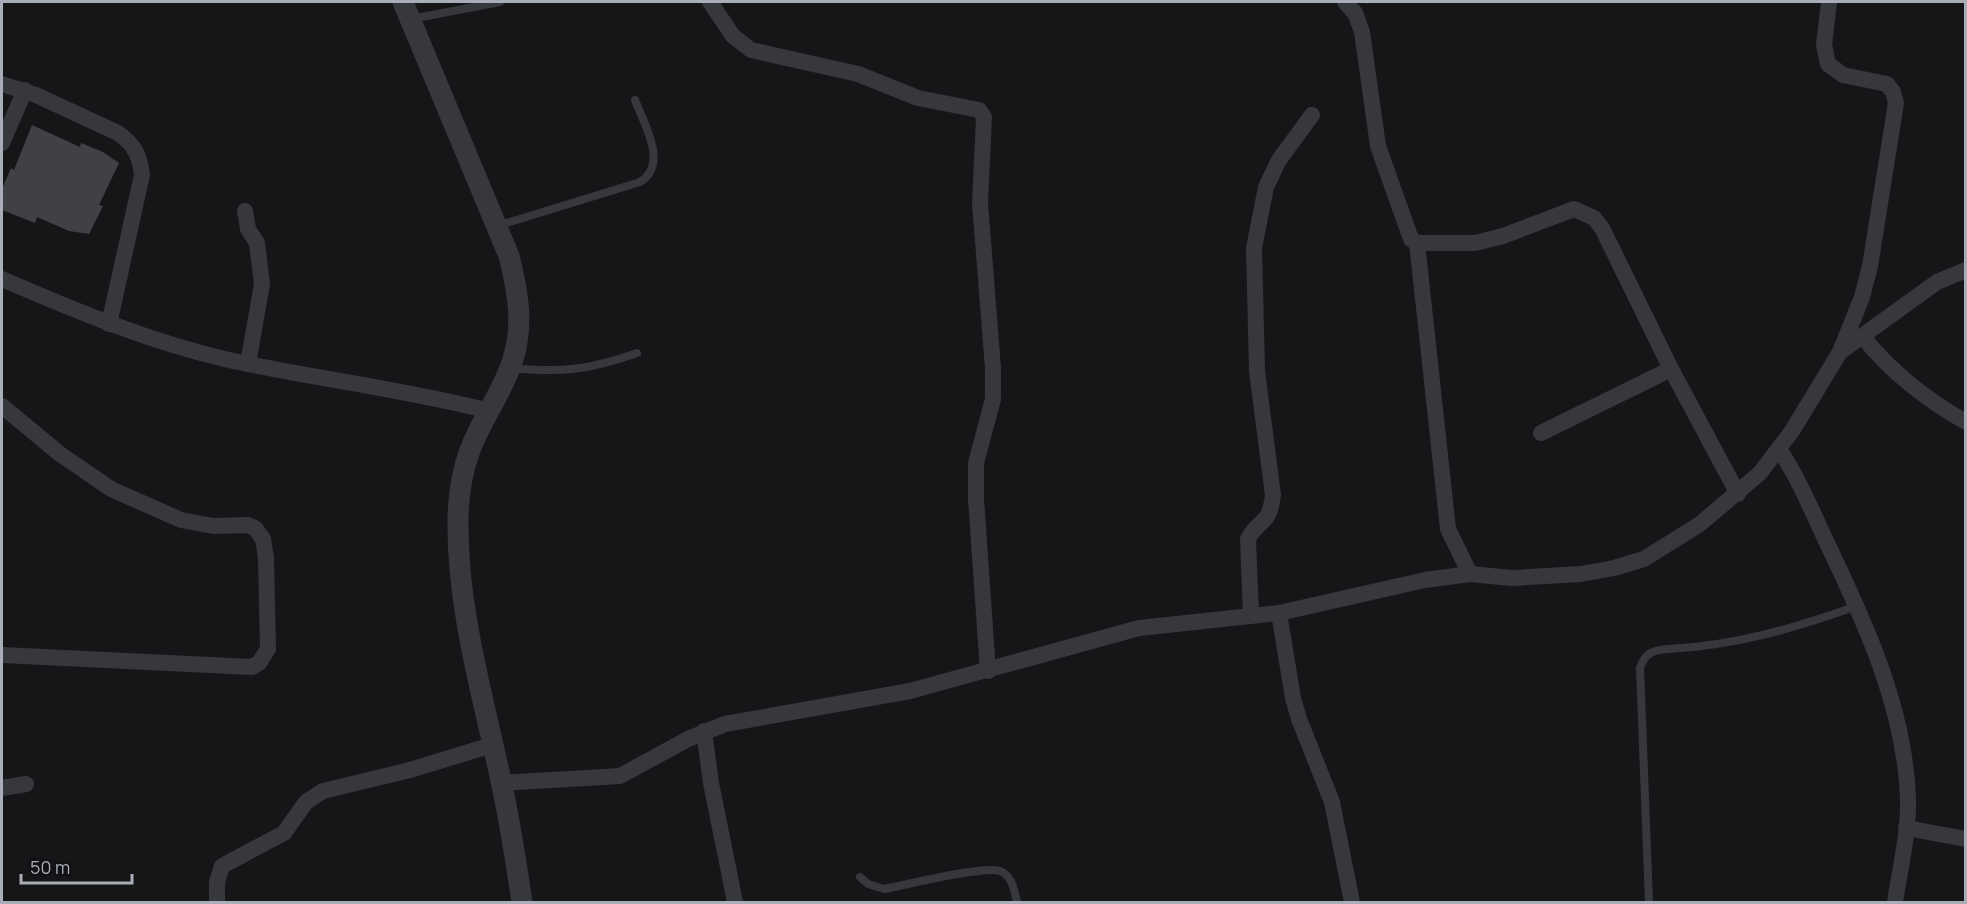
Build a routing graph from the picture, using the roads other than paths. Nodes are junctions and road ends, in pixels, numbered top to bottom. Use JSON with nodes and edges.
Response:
{"nodes":[{"id":1,"x":500,"y":2,"type":"edge"},
{"id":2,"x":710,"y":2,"type":"edge"},
{"id":3,"x":1345,"y":2,"type":"edge"},
{"id":4,"x":1829,"y":2,"type":"edge"},
{"id":5,"x":407,"y":10,"type":"edge"},
{"id":6,"x":2,"y":84,"type":"edge"},
{"id":7,"x":25,"y":90,"type":"junction"},
{"id":8,"x":635,"y":100,"type":"dead end"},
{"id":9,"x":1312,"y":114,"type":"dead end"},
{"id":10,"x":2,"y":143,"type":"edge"},
{"id":11,"x":245,"y":210,"type":"dead end"},
{"id":12,"x":496,"y":226,"type":"junction"},
{"id":13,"x":1417,"y":243,"type":"junction"},
{"id":14,"x":1965,"y":270,"type":"edge"},
{"id":15,"x":2,"y":279,"type":"edge"},
{"id":16,"x":109,"y":324,"type":"junction"},
{"id":17,"x":1863,"y":337,"type":"junction"},
{"id":18,"x":1840,"y":352,"type":"junction"},
{"id":19,"x":637,"y":353,"type":"dead end"},
{"id":20,"x":248,"y":364,"type":"junction"},
{"id":21,"x":510,"y":368,"type":"junction"},
{"id":22,"x":1671,"y":369,"type":"junction"},
{"id":23,"x":2,"y":406,"type":"edge"},
{"id":24,"x":489,"y":411,"type":"junction"},
{"id":25,"x":1965,"y":422,"type":"edge"},
{"id":26,"x":1541,"y":433,"type":"dead end"},
{"id":27,"x":1779,"y":449,"type":"junction"},
{"id":28,"x":1738,"y":494,"type":"junction"},
{"id":29,"x":1470,"y":574,"type":"junction"},
{"id":30,"x":1857,"y":606,"type":"junction"},
{"id":31,"x":1279,"y":613,"type":"junction"},
{"id":32,"x":1251,"y":615,"type":"junction"},
{"id":33,"x":2,"y":655,"type":"edge"},
{"id":34,"x":988,"y":671,"type":"junction"},
{"id":35,"x":704,"y":731,"type":"junction"},
{"id":36,"x":492,"y":745,"type":"junction"},
{"id":37,"x":501,"y":783,"type":"junction"},
{"id":38,"x":26,"y":784,"type":"dead end"},
{"id":39,"x":2,"y":788,"type":"edge"},
{"id":40,"x":1906,"y":828,"type":"junction"},
{"id":41,"x":1965,"y":839,"type":"edge"},
{"id":42,"x":860,"y":877,"type":"dead end"},
{"id":43,"x":217,"y":903,"type":"edge"},
{"id":44,"x":522,"y":903,"type":"edge"},
{"id":45,"x":735,"y":903,"type":"edge"},
{"id":46,"x":1017,"y":903,"type":"edge"},
{"id":47,"x":1352,"y":903,"type":"edge"},
{"id":48,"x":1649,"y":903,"type":"edge"},
{"id":49,"x":1895,"y":903,"type":"edge"}],
"edges":[{"from":1,"to":5,"type":"lane"},
{"from":2,"to":34,"type":"street"},
{"from":3,"to":13,"type":"street"},
{"from":4,"to":18,"type":"street"},
{"from":5,"to":12,"type":"street"},
{"from":6,"to":7,"type":"street"},
{"from":7,"to":10,"type":"street"},
{"from":7,"to":16,"type":"street"},
{"from":8,"to":12,"type":"lane"},
{"from":9,"to":32,"type":"street"},
{"from":11,"to":20,"type":"street"},
{"from":12,"to":21,"type":"street"},
{"from":13,"to":22,"type":"street"},
{"from":13,"to":29,"type":"street"},
{"from":14,"to":17,"type":"street"},
{"from":15,"to":16,"type":"street"},
{"from":16,"to":20,"type":"street"},
{"from":17,"to":18,"type":"street"},
{"from":17,"to":25,"type":"street"},
{"from":18,"to":27,"type":"street"},
{"from":19,"to":21,"type":"lane"},
{"from":20,"to":24,"type":"street"},
{"from":21,"to":24,"type":"street"},
{"from":22,"to":26,"type":"street"},
{"from":22,"to":28,"type":"street"},
{"from":23,"to":33,"type":"street"},
{"from":24,"to":36,"type":"street"},
{"from":27,"to":28,"type":"street"},
{"from":27,"to":30,"type":"street"},
{"from":28,"to":29,"type":"street"},
{"from":29,"to":31,"type":"street"},
{"from":30,"to":40,"type":"street"},
{"from":30,"to":48,"type":"lane"},
{"from":31,"to":32,"type":"street"},
{"from":31,"to":47,"type":"street"},
{"from":32,"to":34,"type":"street"},
{"from":34,"to":35,"type":"street"},
{"from":35,"to":37,"type":"street"},
{"from":35,"to":45,"type":"street"},
{"from":36,"to":37,"type":"street"},
{"from":36,"to":43,"type":"street"},
{"from":37,"to":44,"type":"street"},
{"from":38,"to":39,"type":"street"},
{"from":40,"to":41,"type":"street"},
{"from":40,"to":49,"type":"street"},
{"from":42,"to":46,"type":"lane"}]}
